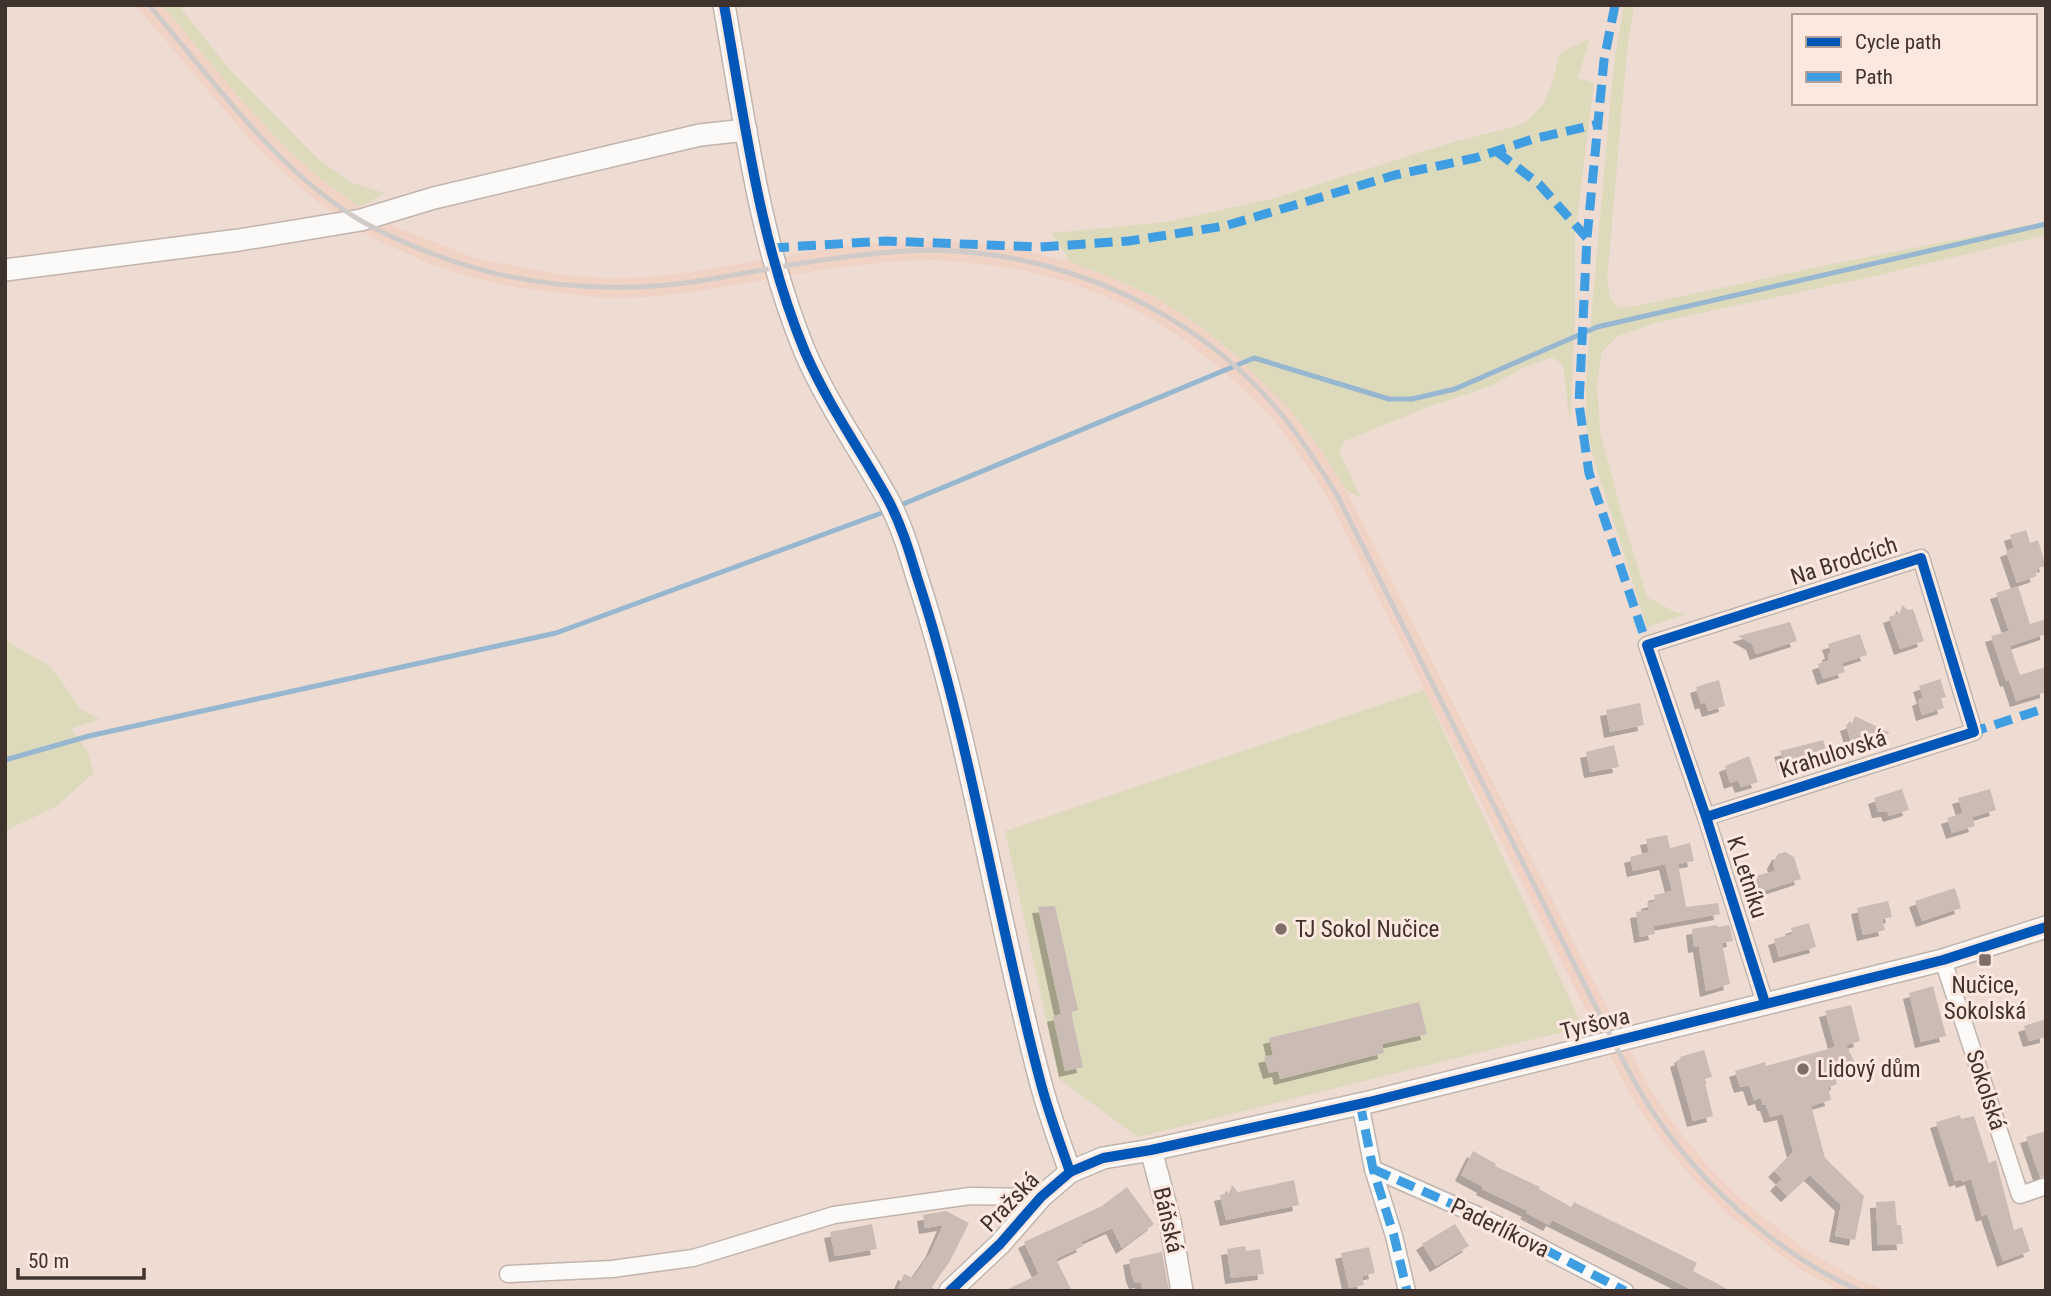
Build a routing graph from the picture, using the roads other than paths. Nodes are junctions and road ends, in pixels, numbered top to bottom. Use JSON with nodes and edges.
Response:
{"nodes":[{"id":1,"x":724,"y":5,"type":"edge"},
{"id":2,"x":746,"y":130,"type":"junction"},
{"id":3,"x":5,"y":270,"type":"edge"},
{"id":4,"x":1647,"y":645,"type":"joint"},
{"id":5,"x":1974,"y":732,"type":"joint"},
{"id":6,"x":1706,"y":817,"type":"junction"},
{"id":7,"x":2046,"y":927,"type":"edge"},
{"id":8,"x":1943,"y":960,"type":"junction"},
{"id":9,"x":1765,"y":1003,"type":"junction"},
{"id":10,"x":1360,"y":1103,"type":"junction"},
{"id":11,"x":1151,"y":1150,"type":"junction"},
{"id":12,"x":1373,"y":1169,"type":"junction"},
{"id":13,"x":1070,"y":1172,"type":"junction"},
{"id":14,"x":2046,"y":1186,"type":"edge"},
{"id":15,"x":1041,"y":1197,"type":"junction"},
{"id":16,"x":508,"y":1274,"type":"dead end"},
{"id":17,"x":950,"y":1291,"type":"edge"},
{"id":18,"x":1182,"y":1291,"type":"edge"},
{"id":19,"x":1407,"y":1291,"type":"edge"},
{"id":20,"x":1625,"y":1291,"type":"edge"}],
"edges":[{"from":1,"to":2,"type":"street"},
{"from":2,"to":3,"type":"street"},
{"from":2,"to":13,"type":"street"},
{"from":4,"to":5,"type":"street","name":"Na Brodcích"},
{"from":4,"to":6,"type":"street","name":"K Letníku"},
{"from":5,"to":6,"type":"street","name":"Krahulovská"},
{"from":6,"to":9,"type":"street","name":"K Letníku"},
{"from":7,"to":8,"type":"street","name":"Tyršova"},
{"from":8,"to":9,"type":"street","name":"Tyršova"},
{"from":8,"to":14,"type":"street","name":"Sokolská"},
{"from":9,"to":10,"type":"street","name":"Tyršova"},
{"from":10,"to":11,"type":"street","name":"Tyršova"},
{"from":10,"to":12,"type":"street"},
{"from":11,"to":13,"type":"street","name":"Pražská"},
{"from":11,"to":18,"type":"street","name":"Báňská"},
{"from":12,"to":19,"type":"street"},
{"from":12,"to":20,"type":"street","name":"Paderlíkova"},
{"from":13,"to":15,"type":"street","name":"Pražská"},
{"from":15,"to":16,"type":"street"},
{"from":15,"to":17,"type":"street","name":"Pražská"}]}
